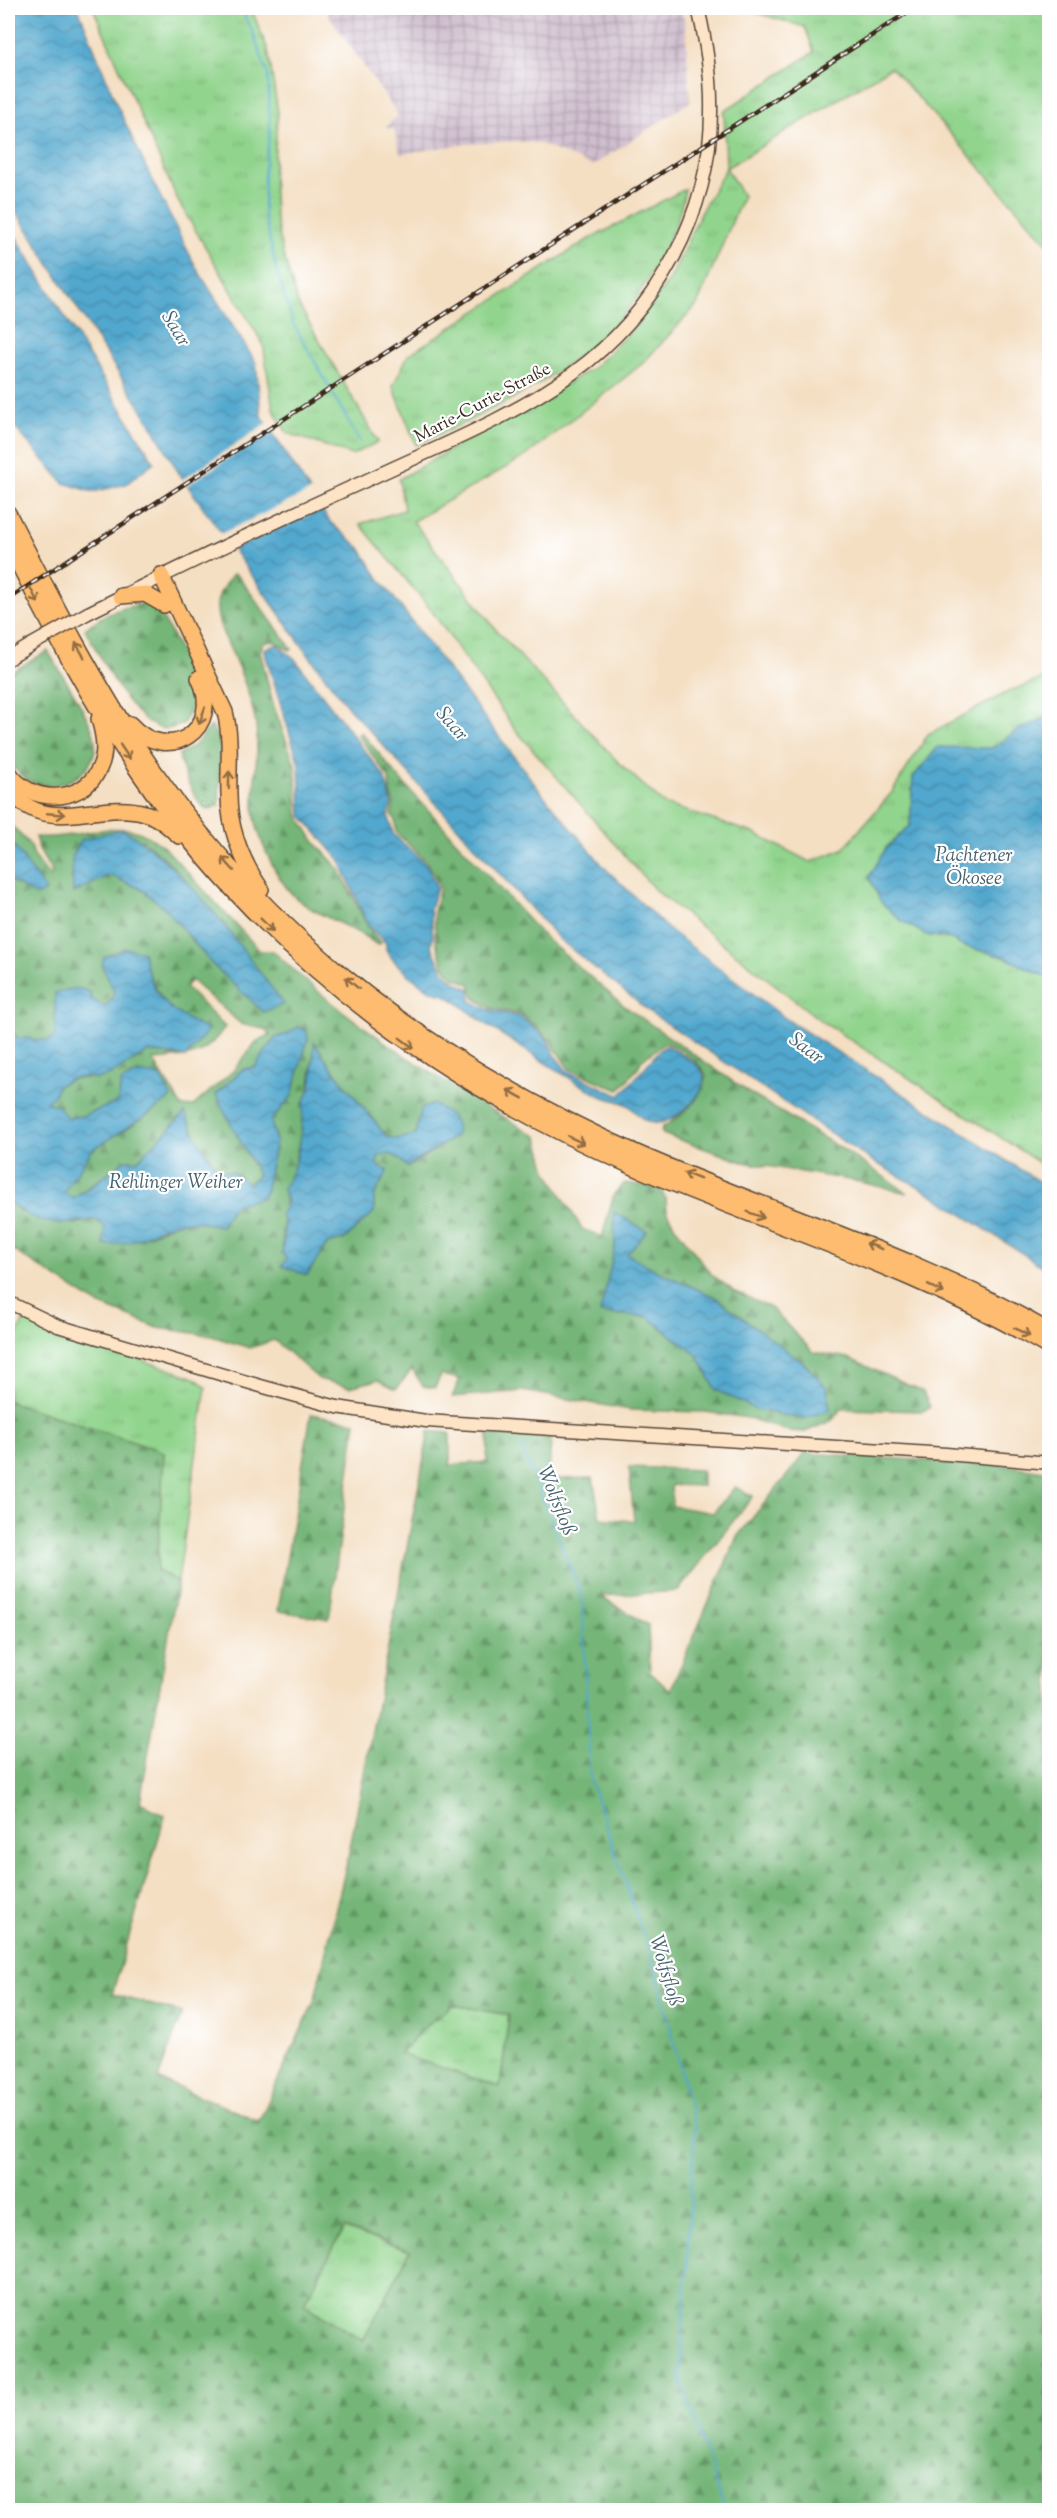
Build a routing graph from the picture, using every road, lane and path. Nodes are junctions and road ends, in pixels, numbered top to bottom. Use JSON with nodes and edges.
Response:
{"nodes":[{"id":1,"x":698,"y":8,"type":"edge"},
{"id":2,"x":8,"y":513,"type":"edge"},
{"id":3,"x":8,"y":543,"type":"edge"},
{"id":4,"x":161,"y":576,"type":"junction"},
{"id":5,"x":121,"y":596,"type":"junction"},
{"id":6,"x":164,"y":605,"type":"junction"},
{"id":7,"x":8,"y":659,"type":"edge"},
{"id":8,"x":101,"y":702,"type":"junction"},
{"id":9,"x":8,"y":771,"type":"edge"},
{"id":10,"x":8,"y":787,"type":"edge"},
{"id":11,"x":213,"y":867,"type":"junction"},
{"id":12,"x":283,"y":922,"type":"junction"},
{"id":13,"x":962,"y":1294,"type":"junction"},
{"id":14,"x":8,"y":1302,"type":"edge"},
{"id":15,"x":996,"y":1311,"type":"junction"},
{"id":16,"x":1050,"y":1332,"type":"edge"},
{"id":17,"x":1050,"y":1348,"type":"edge"},
{"id":18,"x":1050,"y":1463,"type":"edge"}],
"edges":[{"from":1,"to":4,"type":"main road","name":"Marie-Curie-Straße"},
{"from":8,"to":2,"type":"highway","one_way":true},
{"from":3,"to":8,"type":"highway","one_way":true},
{"from":4,"to":5,"type":"main road","name":"Marie-Curie-Straße"},
{"from":4,"to":6,"type":"highway"},
{"from":12,"to":4,"type":"highway","one_way":true},
{"from":5,"to":6,"type":"highway"},
{"from":5,"to":7,"type":"main road","name":"Marie-Curie-Straße","bridge":true},
{"from":6,"to":8,"type":"highway","one_way":true},
{"from":8,"to":9,"type":"highway"},
{"from":8,"to":11,"type":"highway","one_way":true},
{"from":12,"to":8,"type":"highway","one_way":true},
{"from":10,"to":11,"type":"highway","one_way":true},
{"from":11,"to":13,"type":"highway","one_way":true},
{"from":13,"to":12,"type":"highway","one_way":true},
{"from":13,"to":15,"type":"highway"},
{"from":14,"to":18,"type":"main road"},
{"from":15,"to":16,"type":"highway"},
{"from":15,"to":17,"type":"highway","one_way":true}]}
